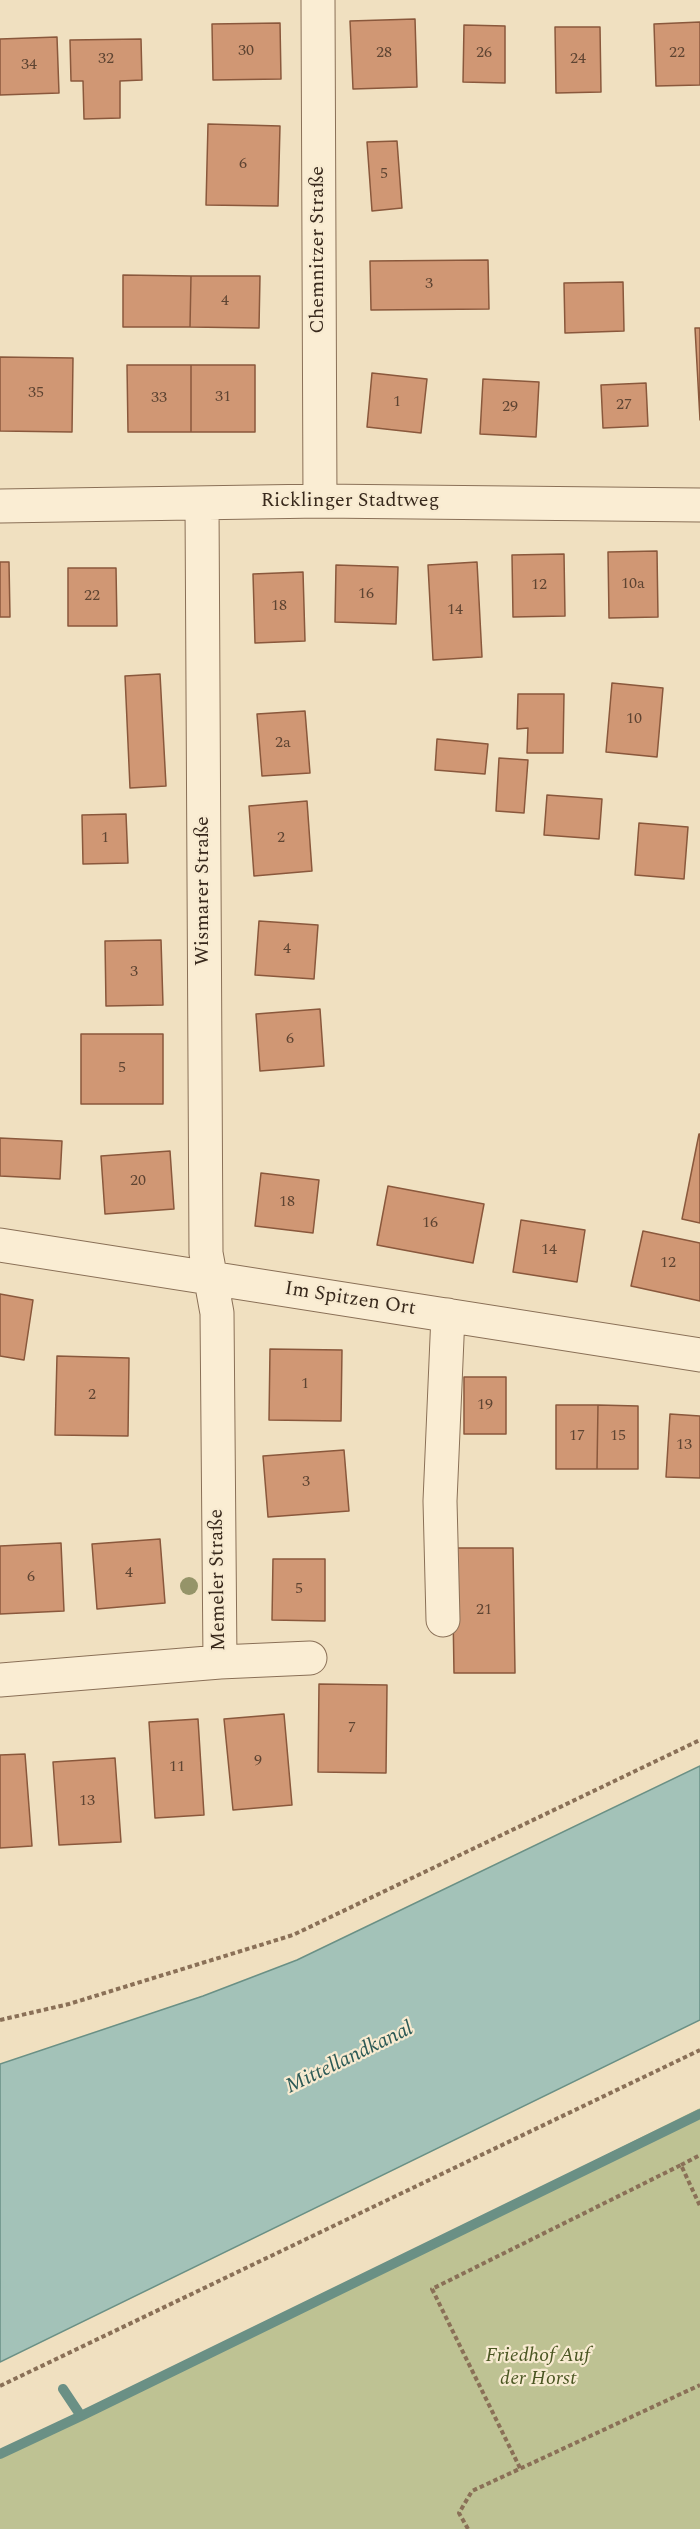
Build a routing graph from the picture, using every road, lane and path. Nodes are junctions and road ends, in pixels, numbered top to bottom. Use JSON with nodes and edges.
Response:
{"nodes":[{"id":1,"x":318,"y":0,"type":"edge"},
{"id":2,"x":320,"y":501,"type":"junction"},
{"id":3,"x":202,"y":503,"type":"junction"},
{"id":4,"x":700,"y":505,"type":"edge"},
{"id":5,"x":0,"y":506,"type":"edge"},
{"id":6,"x":0,"y":1245,"type":"edge"},
{"id":7,"x":211,"y":1278,"type":"junction"},
{"id":8,"x":448,"y":1315,"type":"junction"},
{"id":9,"x":700,"y":1355,"type":"edge"},
{"id":10,"x":443,"y":1620,"type":"dead end"},
{"id":11,"x":310,"y":1658,"type":"dead end"},
{"id":12,"x":220,"y":1662,"type":"junction"},
{"id":13,"x":0,"y":1680,"type":"edge"},
{"id":14,"x":700,"y":1740,"type":"edge"},
{"id":15,"x":0,"y":2020,"type":"edge"},
{"id":16,"x":700,"y":2050,"type":"edge"},
{"id":17,"x":700,"y":2155,"type":"edge"},
{"id":18,"x":681,"y":2165,"type":"junction"},
{"id":19,"x":700,"y":2206,"type":"edge"},
{"id":20,"x":700,"y":2385,"type":"edge"},
{"id":21,"x":0,"y":2386,"type":"edge"},
{"id":22,"x":520,"y":2468,"type":"junction"},
{"id":23,"x":468,"y":2529,"type":"edge"}],
"edges":[{"from":1,"to":2,"type":"street","name":"Chemnitzer Straße"},
{"from":2,"to":3,"type":"street","name":"Ricklinger Stadtweg"},
{"from":2,"to":4,"type":"street","name":"Ricklinger Stadtweg"},
{"from":3,"to":5,"type":"street","name":"Ricklinger Stadtweg"},
{"from":3,"to":7,"type":"street","name":"Wismarer Straße"},
{"from":6,"to":7,"type":"street","name":"Im Spitzen Ort"},
{"from":7,"to":8,"type":"street","name":"Im Spitzen Ort"},
{"from":7,"to":12,"type":"street","name":"Memeler Straße"},
{"from":8,"to":9,"type":"street","name":"Im Spitzen Ort"},
{"from":8,"to":10,"type":"street"},
{"from":11,"to":12,"type":"street"},
{"from":12,"to":13,"type":"street","name":"Memeler Straße"},
{"from":14,"to":15,"type":"path"},
{"from":16,"to":21,"type":"path"},
{"from":17,"to":18,"type":"path"},
{"from":18,"to":19,"type":"path"},
{"from":18,"to":22,"type":"path"},
{"from":20,"to":22,"type":"path"},
{"from":22,"to":23,"type":"path"}]}
